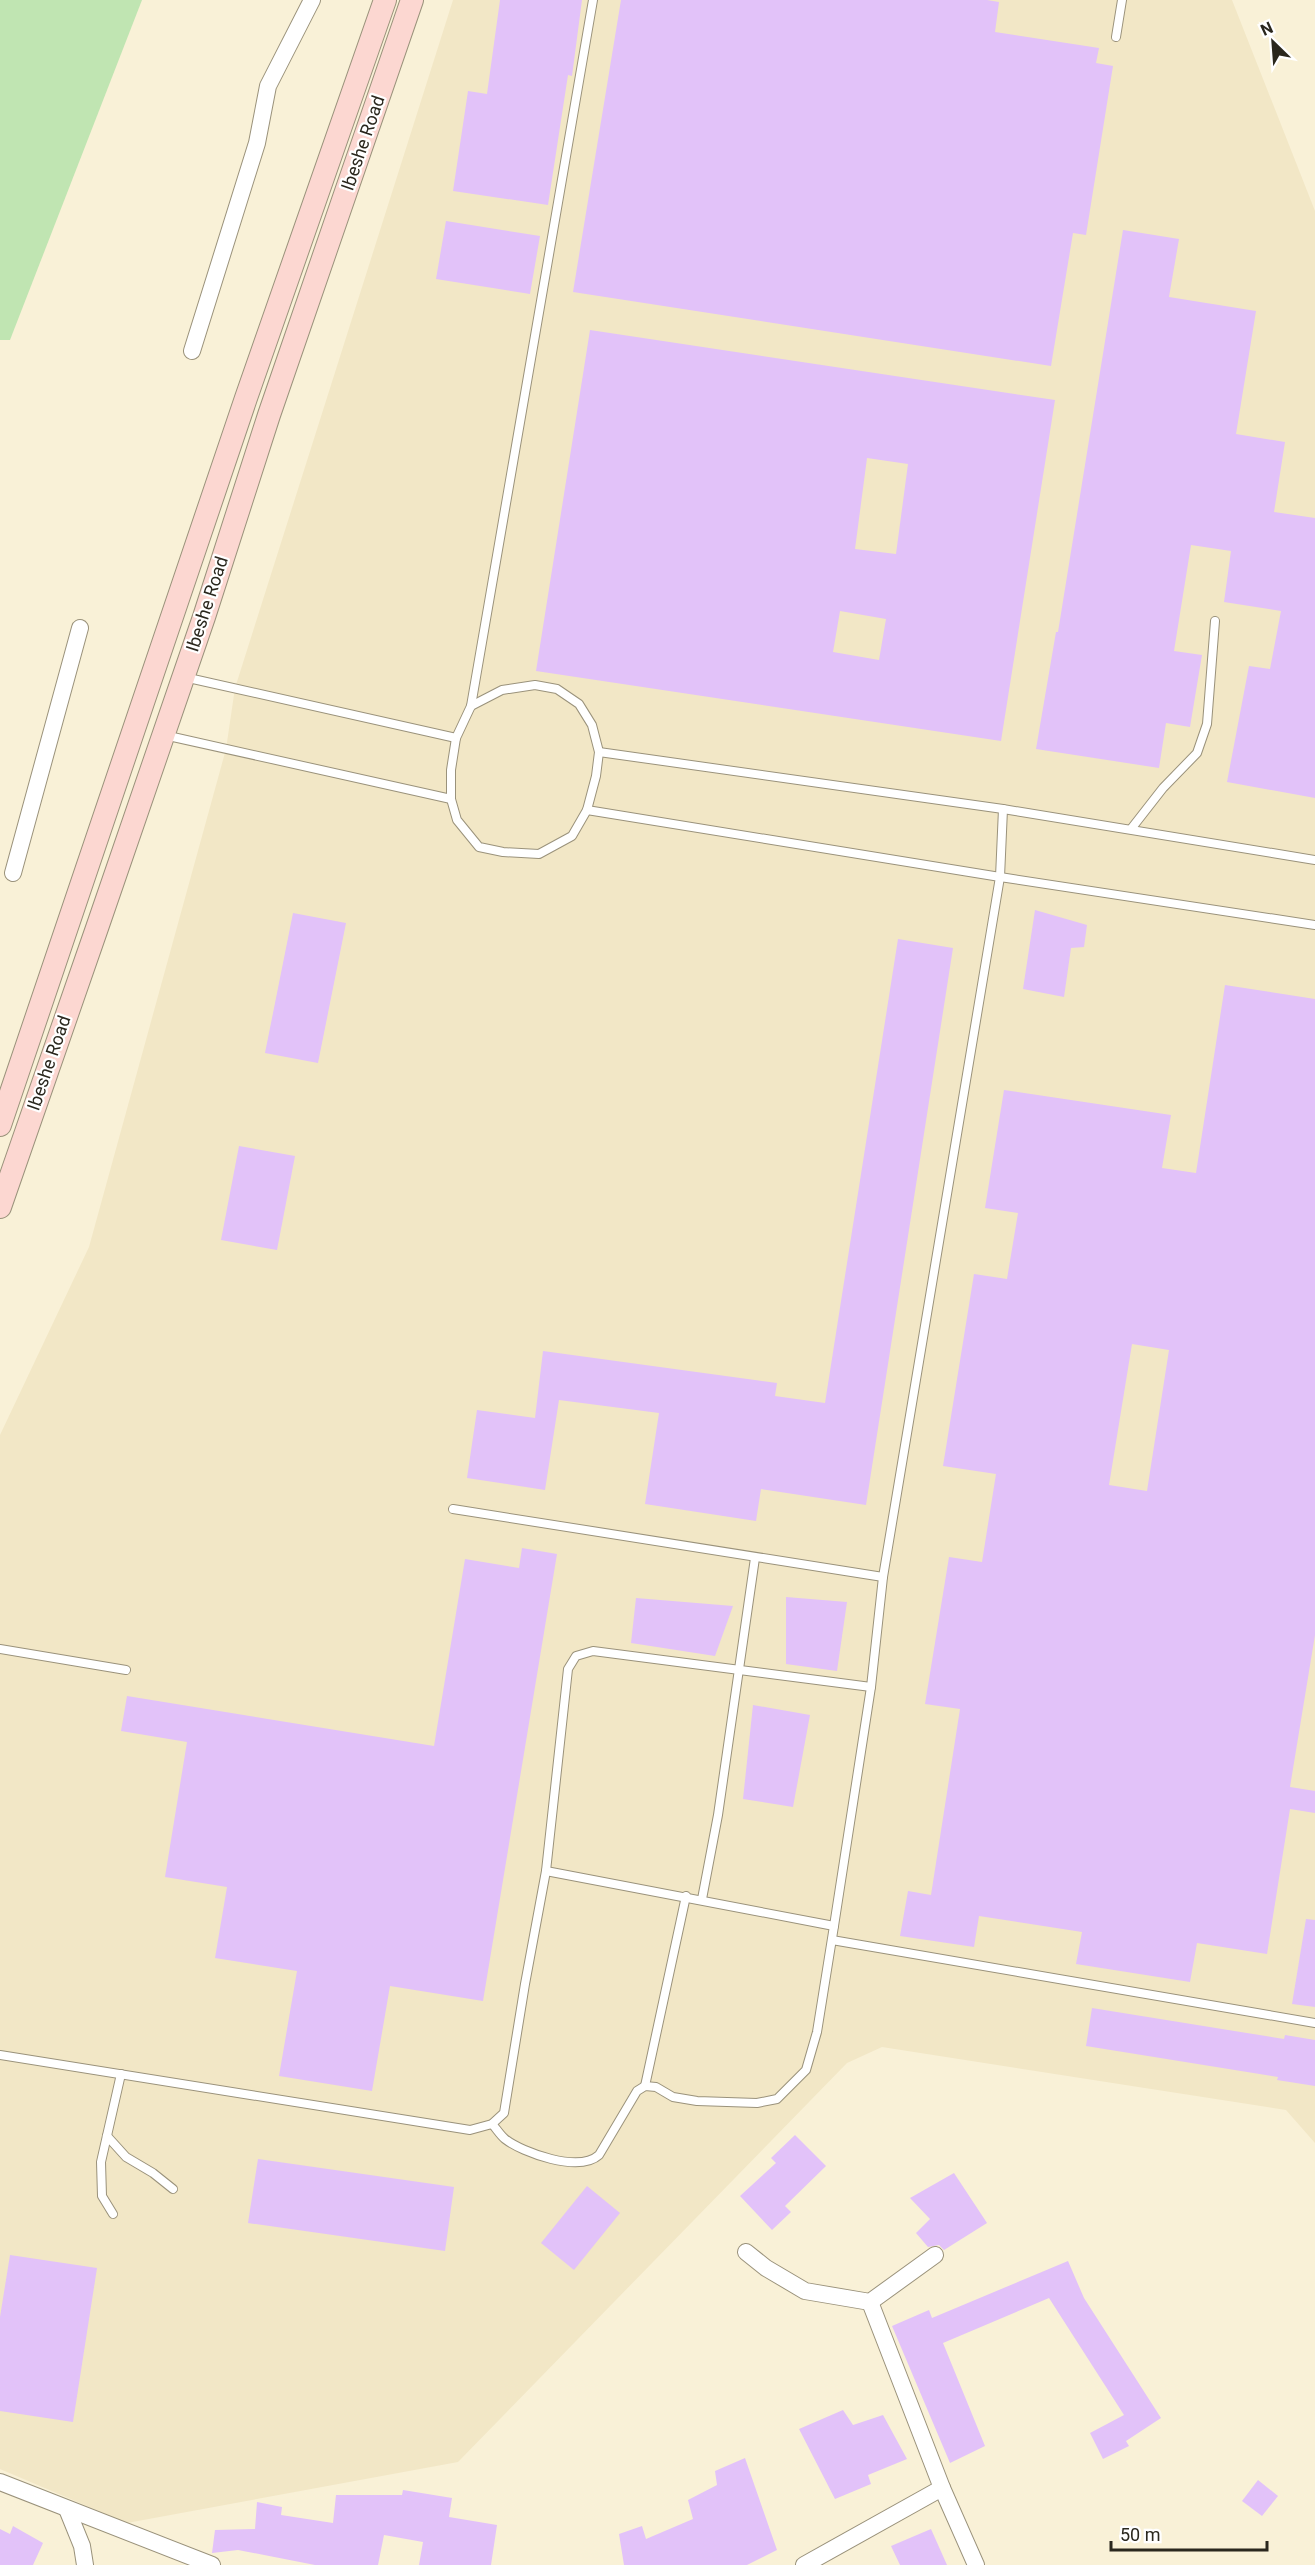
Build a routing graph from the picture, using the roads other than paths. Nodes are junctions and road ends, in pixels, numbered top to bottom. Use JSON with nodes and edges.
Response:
{"nodes":[{"id":1,"x":312,"y":0,"type":"edge"},
{"id":2,"x":385,"y":0,"type":"edge"},
{"id":3,"x":412,"y":0,"type":"edge"},
{"id":4,"x":593,"y":0,"type":"edge"},
{"id":5,"x":1122,"y":0,"type":"edge"},
{"id":6,"x":1116,"y":37,"type":"dead end"},
{"id":7,"x":192,"y":351,"type":"dead end"},
{"id":8,"x":1215,"y":621,"type":"dead end"},
{"id":9,"x":80,"y":628,"type":"dead end"},
{"id":10,"x":183,"y":677,"type":"junction"},
{"id":11,"x":471,"y":706,"type":"junction"},
{"id":12,"x":163,"y":735,"type":"junction"},
{"id":13,"x":456,"y":738,"type":"junction"},
{"id":14,"x":599,"y":752,"type":"junction"},
{"id":15,"x":452,"y":799,"type":"junction"},
{"id":16,"x":1003,"y":809,"type":"junction"},
{"id":17,"x":587,"y":810,"type":"junction"},
{"id":18,"x":1131,"y":829,"type":"junction"},
{"id":19,"x":1315,"y":860,"type":"edge"},
{"id":20,"x":13,"y":873,"type":"dead end"},
{"id":21,"x":1000,"y":877,"type":"junction"},
{"id":22,"x":1315,"y":925,"type":"edge"},
{"id":23,"x":0,"y":1125,"type":"edge"},
{"id":24,"x":0,"y":1207,"type":"edge"},
{"id":25,"x":453,"y":1509,"type":"dead end"},
{"id":26,"x":755,"y":1558,"type":"junction"},
{"id":27,"x":883,"y":1577,"type":"junction"},
{"id":28,"x":0,"y":1649,"type":"edge"},
{"id":29,"x":126,"y":1670,"type":"dead end"},
{"id":30,"x":738,"y":1671,"type":"junction"},
{"id":31,"x":871,"y":1687,"type":"junction"},
{"id":32,"x":546,"y":1871,"type":"junction"},
{"id":33,"x":686,"y":1896,"type":"junction"},
{"id":34,"x":702,"y":1899,"type":"junction"},
{"id":35,"x":834,"y":1926,"type":"junction"},
{"id":36,"x":832,"y":1940,"type":"junction"},
{"id":37,"x":1315,"y":2023,"type":"edge"},
{"id":38,"x":0,"y":2055,"type":"edge"},
{"id":39,"x":121,"y":2074,"type":"junction"},
{"id":40,"x":645,"y":2086,"type":"junction"},
{"id":41,"x":492,"y":2124,"type":"junction"},
{"id":42,"x":107,"y":2136,"type":"junction"},
{"id":43,"x":173,"y":2189,"type":"dead end"},
{"id":44,"x":112,"y":2214,"type":"dead end"},
{"id":45,"x":746,"y":2252,"type":"dead end"},
{"id":46,"x":935,"y":2255,"type":"dead end"},
{"id":47,"x":870,"y":2302,"type":"junction"},
{"id":48,"x":0,"y":2482,"type":"edge"},
{"id":49,"x":942,"y":2488,"type":"junction"},
{"id":50,"x":67,"y":2509,"type":"junction"},
{"id":51,"x":86,"y":2565,"type":"edge"},
{"id":52,"x":212,"y":2565,"type":"edge"},
{"id":53,"x":804,"y":2565,"type":"edge"},
{"id":54,"x":976,"y":2565,"type":"edge"}],
"edges":[{"from":1,"to":7,"type":"street"},
{"from":2,"to":23,"type":"main road","name":"Ibeshe Road"},
{"from":3,"to":10,"type":"main road","name":"Ibeshe Road"},
{"from":4,"to":11,"type":"lane"},
{"from":5,"to":6,"type":"lane"},
{"from":8,"to":18,"type":"lane"},
{"from":9,"to":20,"type":"street"},
{"from":10,"to":12,"type":"main road","name":"Ibeshe Road"},
{"from":10,"to":13,"type":"lane"},
{"from":11,"to":13,"type":"lane"},
{"from":11,"to":14,"type":"lane"},
{"from":12,"to":15,"type":"lane"},
{"from":12,"to":24,"type":"main road","name":"Ibeshe Road"},
{"from":13,"to":15,"type":"lane"},
{"from":14,"to":16,"type":"lane"},
{"from":14,"to":17,"type":"lane"},
{"from":15,"to":17,"type":"lane"},
{"from":16,"to":18,"type":"lane"},
{"from":16,"to":21,"type":"lane"},
{"from":17,"to":21,"type":"lane"},
{"from":18,"to":19,"type":"lane"},
{"from":21,"to":22,"type":"lane"},
{"from":21,"to":27,"type":"lane"},
{"from":25,"to":26,"type":"lane"},
{"from":26,"to":27,"type":"lane"},
{"from":26,"to":30,"type":"lane"},
{"from":27,"to":31,"type":"lane"},
{"from":28,"to":29,"type":"lane"},
{"from":30,"to":31,"type":"lane"},
{"from":30,"to":32,"type":"lane"},
{"from":30,"to":34,"type":"lane"},
{"from":31,"to":35,"type":"lane"},
{"from":32,"to":33,"type":"lane"},
{"from":32,"to":41,"type":"lane"},
{"from":33,"to":34,"type":"lane"},
{"from":33,"to":40,"type":"lane"},
{"from":34,"to":35,"type":"lane"},
{"from":35,"to":36,"type":"lane"},
{"from":36,"to":37,"type":"lane"},
{"from":36,"to":40,"type":"lane"},
{"from":38,"to":39,"type":"lane"},
{"from":39,"to":41,"type":"lane"},
{"from":39,"to":42,"type":"lane"},
{"from":40,"to":41,"type":"lane"},
{"from":42,"to":43,"type":"lane"},
{"from":42,"to":44,"type":"lane"},
{"from":45,"to":47,"type":"street"},
{"from":46,"to":47,"type":"street"},
{"from":47,"to":49,"type":"street"},
{"from":48,"to":50,"type":"street"},
{"from":49,"to":53,"type":"street"},
{"from":49,"to":54,"type":"street"},
{"from":50,"to":51,"type":"street"},
{"from":50,"to":52,"type":"street"}]}
